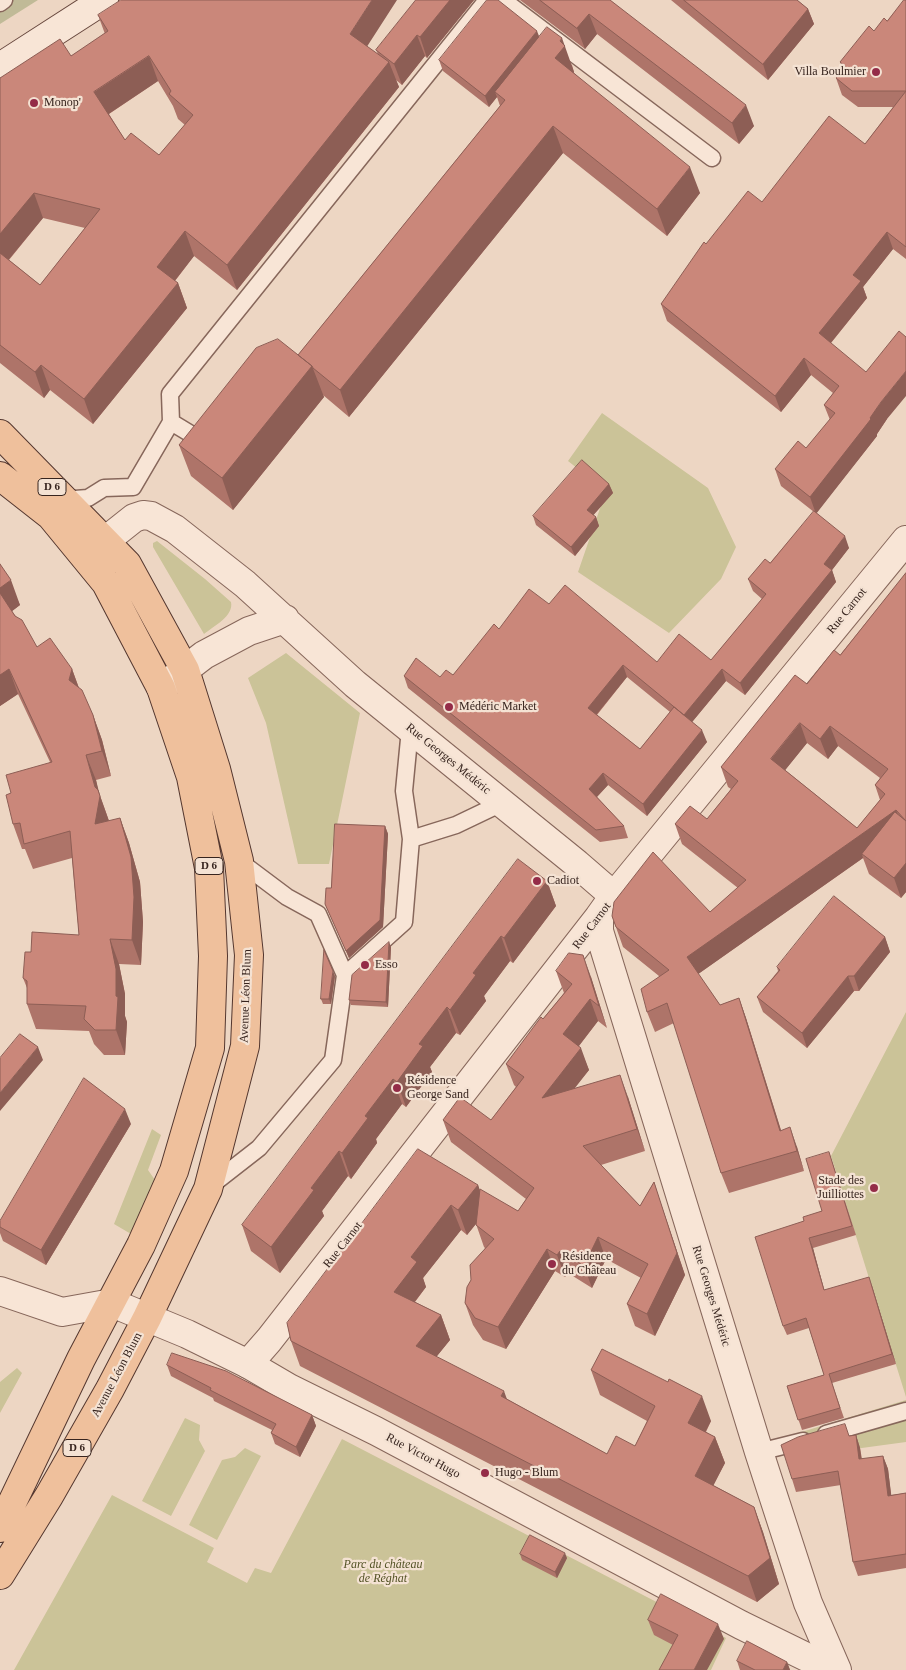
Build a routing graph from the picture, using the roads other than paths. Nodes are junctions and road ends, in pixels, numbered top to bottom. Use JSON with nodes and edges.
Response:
{"nodes":[{"id":1,"x":4,"y":0,"type":"edge"},
{"id":2,"x":104,"y":0,"type":"edge"},
{"id":3,"x":487,"y":0,"type":"edge"},
{"id":4,"x":503,"y":0,"type":"edge"},
{"id":5,"x":0,"y":3,"type":"edge"},
{"id":6,"x":555,"y":40,"type":"junction"},
{"id":7,"x":543,"y":55,"type":"edge"},
{"id":8,"x":0,"y":67,"type":"edge"},
{"id":9,"x":712,"y":158,"type":"dead end"},
{"id":10,"x":171,"y":422,"type":"junction"},
{"id":11,"x":216,"y":426,"type":"edge"},
{"id":12,"x":0,"y":434,"type":"edge"},
{"id":13,"x":0,"y":476,"type":"edge"},
{"id":14,"x":61,"y":496,"type":"junction"},
{"id":15,"x":104,"y":540,"type":"junction"},
{"id":16,"x":906,"y":540,"type":"edge"},
{"id":17,"x":285,"y":619,"type":"junction"},
{"id":18,"x":185,"y":670,"type":"junction"},
{"id":19,"x":161,"y":688,"type":"junction"},
{"id":20,"x":410,"y":729,"type":"junction"},
{"id":21,"x":502,"y":803,"type":"junction"},
{"id":22,"x":411,"y":839,"type":"junction"},
{"id":23,"x":239,"y":860,"type":"junction"},
{"id":24,"x":607,"y":906,"type":"junction"},
{"id":25,"x":345,"y":975,"type":"junction"},
{"id":26,"x":208,"y":1189,"type":"junction"},
{"id":27,"x":0,"y":1292,"type":"edge"},
{"id":28,"x":112,"y":1302,"type":"junction"},
{"id":29,"x":147,"y":1318,"type":"junction"},
{"id":30,"x":248,"y":1364,"type":"junction"},
{"id":31,"x":906,"y":1411,"type":"edge"},
{"id":32,"x":759,"y":1452,"type":"junction"},
{"id":33,"x":0,"y":1528,"type":"edge"},
{"id":34,"x":0,"y":1575,"type":"edge"},
{"id":35,"x":833,"y":1670,"type":"edge"},
{"id":36,"x":837,"y":1670,"type":"edge"}],
"edges":[{"from":1,"to":5,"type":"lane"},
{"from":2,"to":8,"type":"street"},
{"from":3,"to":10,"type":"lane"},
{"from":4,"to":6,"type":"lane"},
{"from":6,"to":7,"type":"lane"},
{"from":6,"to":9,"type":"lane"},
{"from":10,"to":11,"type":"lane"},
{"from":10,"to":14,"type":"lane"},
{"from":12,"to":14,"type":"main road","name":"Avenue Léon Blum","number":"D 6"},
{"from":13,"to":19,"type":"main road","number":"D 6"},
{"from":14,"to":15,"type":"main road","name":"Avenue Léon Blum","number":"D 6"},
{"from":15,"to":17,"type":"street","name":"Rue Georges Médéric"},
{"from":15,"to":18,"type":"main road","name":"Avenue Léon Blum","number":"D 6"},
{"from":16,"to":24,"type":"street","name":"Rue Carnot"},
{"from":17,"to":18,"type":"street"},
{"from":17,"to":20,"type":"street","name":"Rue Georges Médéric"},
{"from":18,"to":19,"type":"street"},
{"from":18,"to":23,"type":"main road","name":"Avenue Léon Blum","number":"D 6"},
{"from":19,"to":28,"type":"main road","number":"D 6"},
{"from":20,"to":21,"type":"street","name":"Rue Georges Médéric"},
{"from":20,"to":22,"type":"lane"},
{"from":21,"to":22,"type":"lane"},
{"from":21,"to":24,"type":"street","name":"Rue Georges Médéric"},
{"from":22,"to":25,"type":"lane"},
{"from":23,"to":25,"type":"lane"},
{"from":23,"to":26,"type":"main road","name":"Avenue Léon Blum","number":"D 6"},
{"from":24,"to":30,"type":"street","name":"Rue Carnot"},
{"from":24,"to":32,"type":"street","name":"Rue Georges Médéric"},
{"from":25,"to":26,"type":"lane"},
{"from":26,"to":29,"type":"main road","name":"Avenue Léon Blum","number":"D 6"},
{"from":27,"to":28,"type":"street"},
{"from":28,"to":29,"type":"street","name":"Rue Victor Hugo"},
{"from":28,"to":33,"type":"main road","number":"D 6"},
{"from":29,"to":30,"type":"street","name":"Rue Victor Hugo"},
{"from":29,"to":34,"type":"main road","name":"Avenue Léon Blum","number":"D 6"},
{"from":30,"to":35,"type":"street","name":"Rue Victor Hugo"},
{"from":31,"to":32,"type":"lane"},
{"from":32,"to":36,"type":"street","name":"Rue Georges Médéric"}]}
